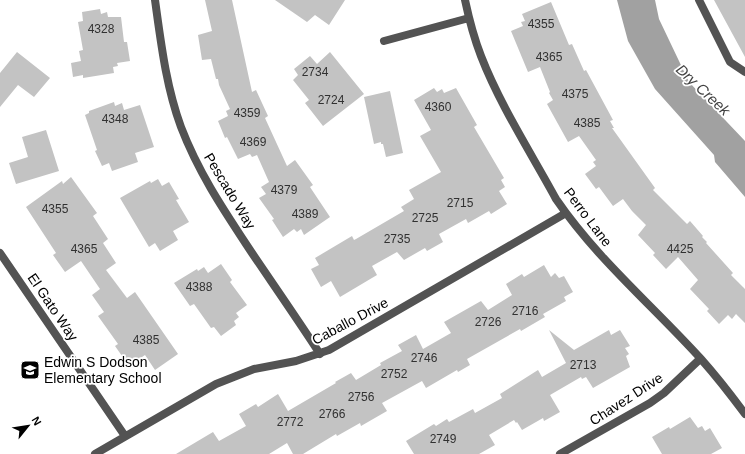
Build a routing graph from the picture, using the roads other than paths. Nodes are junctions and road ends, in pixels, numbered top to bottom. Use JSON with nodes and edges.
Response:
{"nodes":[{"id":1,"x":155,"y":0,"type":"edge"},
{"id":2,"x":465,"y":0,"type":"edge"},
{"id":3,"x":699,"y":0,"type":"edge"},
{"id":4,"x":469,"y":18,"type":"junction"},
{"id":5,"x":384,"y":41,"type":"dead end"},
{"id":6,"x":745,"y":72,"type":"edge"},
{"id":7,"x":566,"y":213,"type":"junction"},
{"id":8,"x":0,"y":253,"type":"edge"},
{"id":9,"x":320,"y":354,"type":"junction"},
{"id":10,"x":700,"y":358,"type":"junction"},
{"id":11,"x":745,"y":414,"type":"edge"},
{"id":12,"x":125,"y":436,"type":"junction"},
{"id":13,"x":94,"y":454,"type":"edge"},
{"id":14,"x":560,"y":454,"type":"edge"}],
"edges":[{"from":1,"to":9,"type":"street","name":"Pescado Way"},
{"from":2,"to":4,"type":"street","name":"Perro Lane"},
{"from":3,"to":6,"type":"street"},
{"from":4,"to":5,"type":"street"},
{"from":4,"to":7,"type":"street","name":"Perro Lane"},
{"from":7,"to":9,"type":"street","name":"Caballo Drive"},
{"from":7,"to":10,"type":"street","name":"Perro Lane"},
{"from":8,"to":12,"type":"street","name":"El Gato Way"},
{"from":9,"to":12,"type":"street","name":"Caballo Drive"},
{"from":10,"to":11,"type":"street","name":"Perro Lane"},
{"from":10,"to":14,"type":"street","name":"Chavez Drive"},
{"from":12,"to":13,"type":"street","name":"Caballo Drive"}]}
